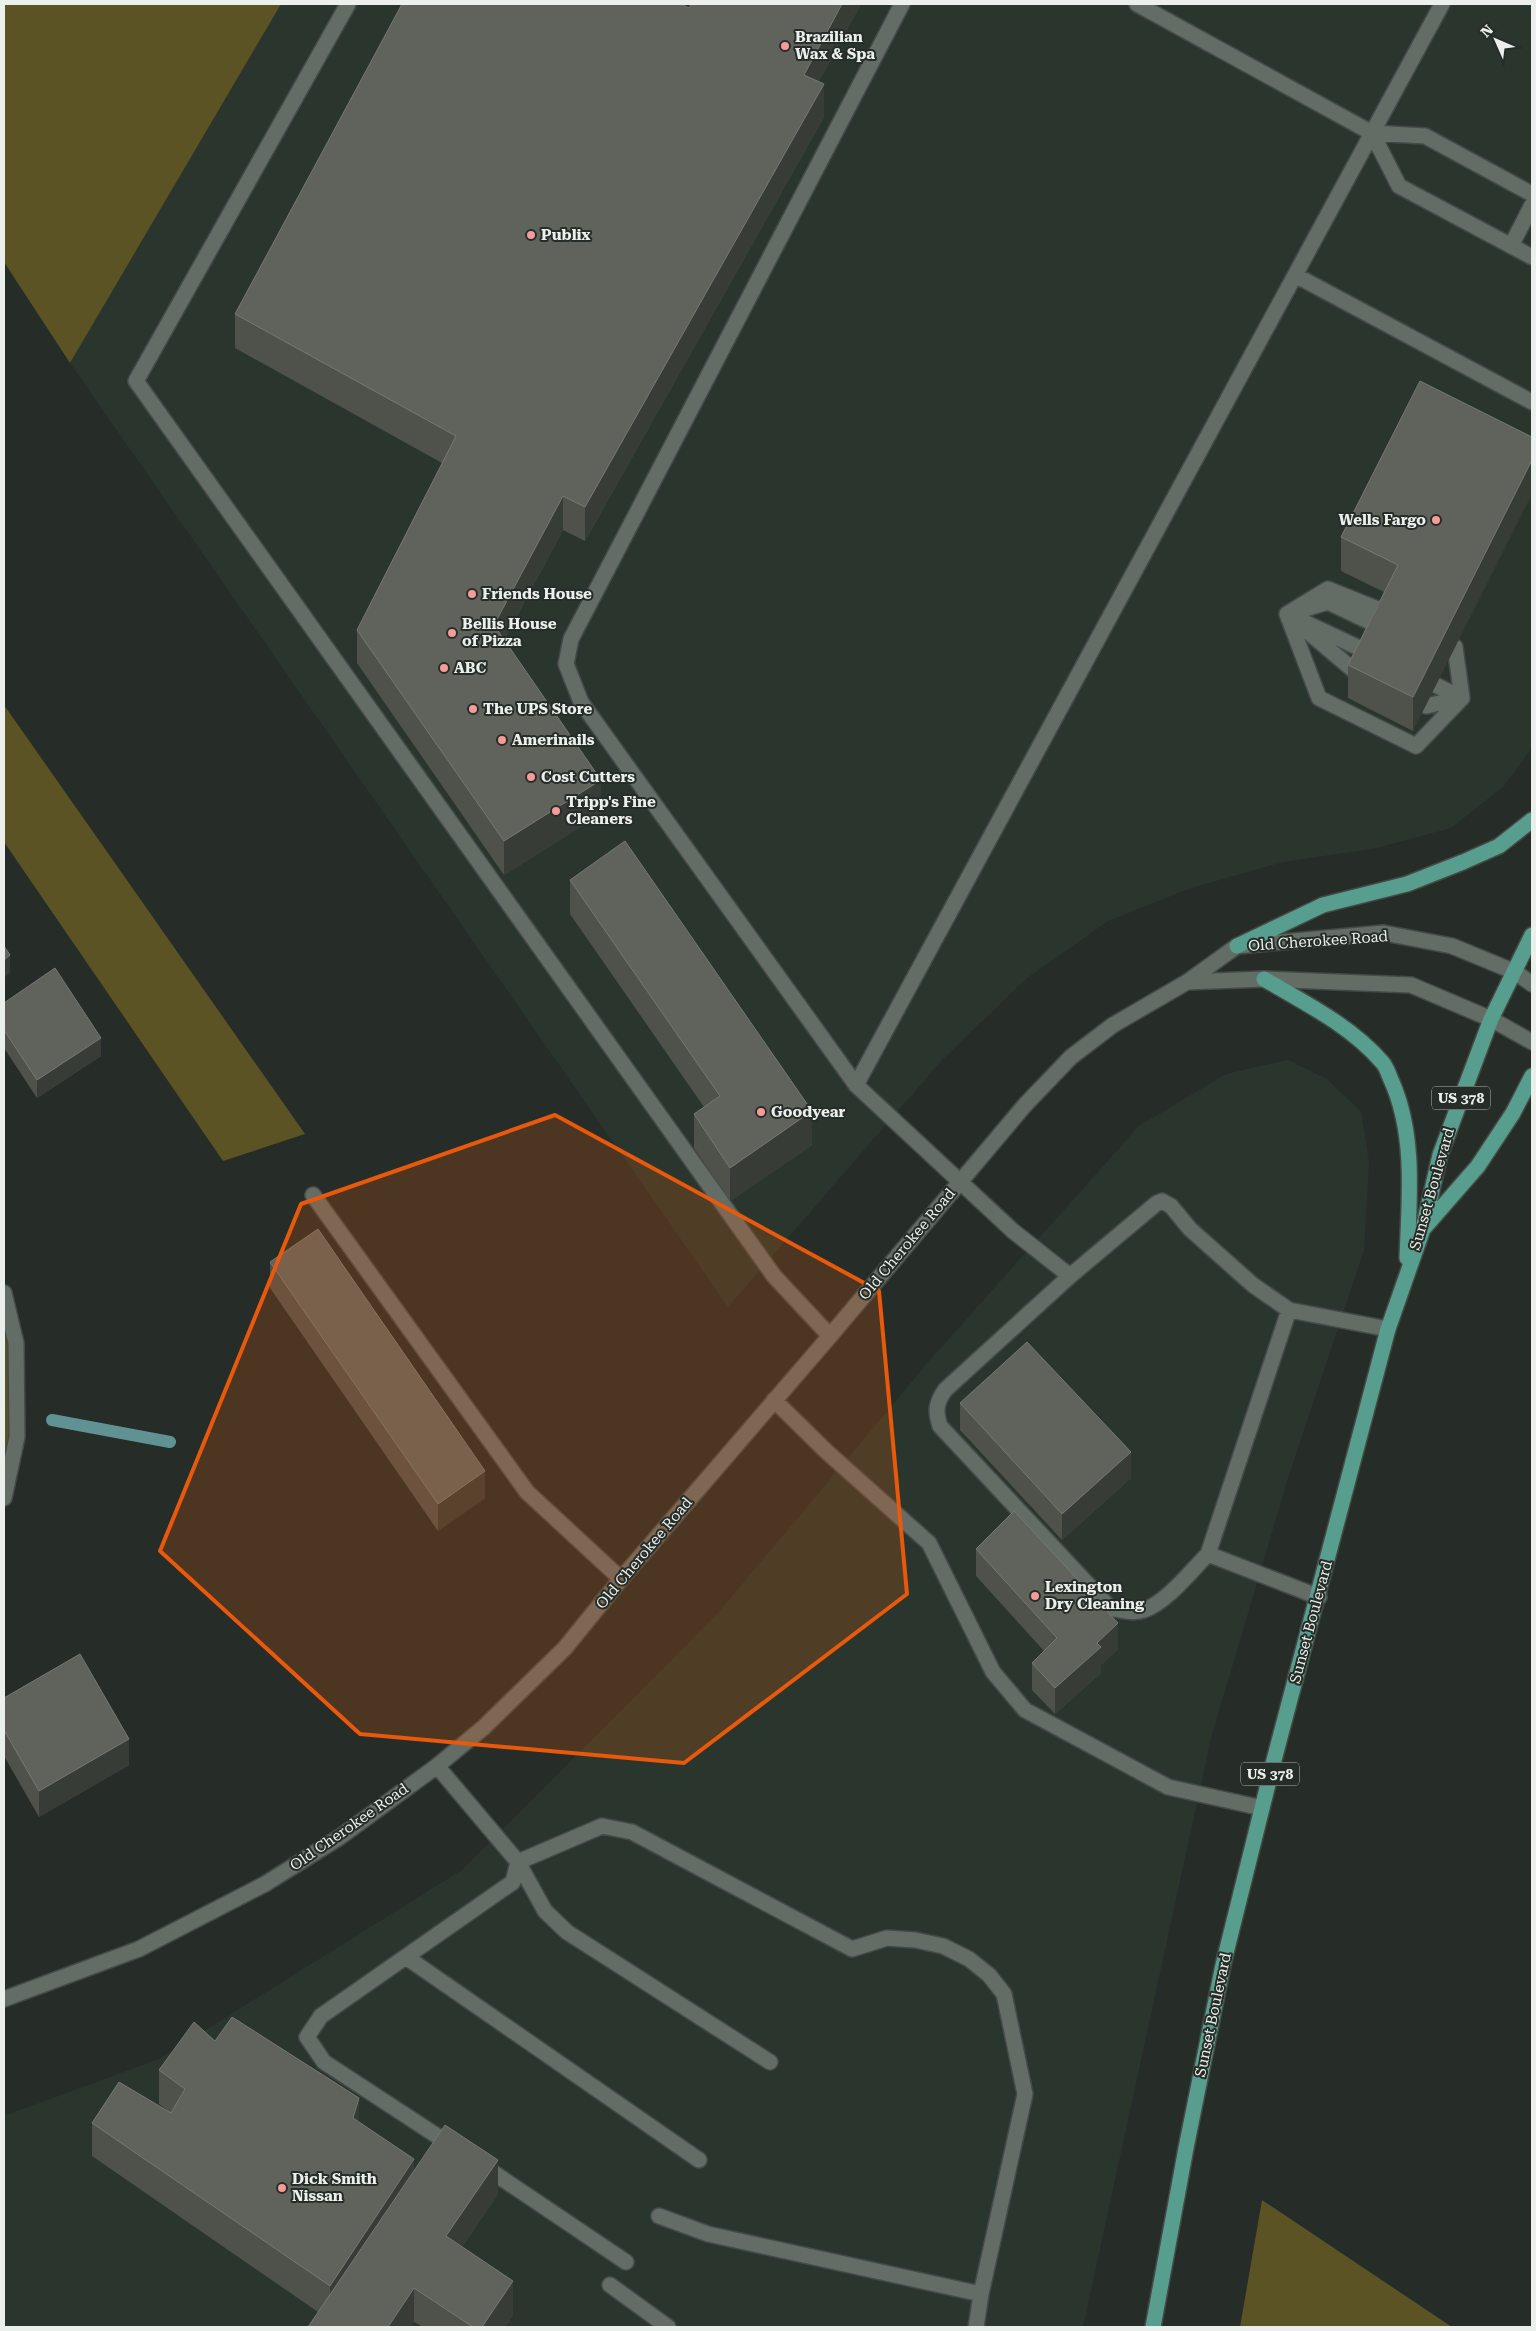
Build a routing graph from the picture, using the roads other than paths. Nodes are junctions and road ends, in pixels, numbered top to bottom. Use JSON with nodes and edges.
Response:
{"nodes":[{"id":1,"x":348,"y":4,"type":"edge"},
{"id":2,"x":902,"y":4,"type":"edge"},
{"id":3,"x":1137,"y":4,"type":"edge"},
{"id":4,"x":1442,"y":4,"type":"edge"},
{"id":5,"x":1372,"y":134,"type":"junction"},
{"id":6,"x":1532,"y":194,"type":"edge"},
{"id":7,"x":1532,"y":205,"type":"edge"},
{"id":8,"x":1511,"y":246,"type":"junction"},
{"id":9,"x":1532,"y":257,"type":"edge"},
{"id":10,"x":1295,"y":274,"type":"junction"},
{"id":11,"x":1532,"y":402,"type":"edge"},
{"id":12,"x":1287,"y":614,"type":"junction"},
{"id":13,"x":1407,"y":622,"type":"edge"},
{"id":14,"x":1423,"y":630,"type":"edge"},
{"id":15,"x":1400,"y":636,"type":"edge"},
{"id":16,"x":1432,"y":652,"type":"edge"},
{"id":17,"x":1387,"y":661,"type":"edge"},
{"id":18,"x":1403,"y":669,"type":"edge"},
{"id":19,"x":1376,"y":684,"type":"edge"},
{"id":20,"x":1392,"y":691,"type":"edge"},
{"id":21,"x":1462,"y":698,"type":"junction"},
{"id":22,"x":1532,"y":820,"type":"edge"},
{"id":23,"x":1532,"y":935,"type":"edge"},
{"id":24,"x":1237,"y":946,"type":"junction"},
{"id":25,"x":1515,"y":972,"type":"junction"},
{"id":26,"x":1264,"y":979,"type":"junction"},
{"id":27,"x":1187,"y":982,"type":"junction"},
{"id":28,"x":1532,"y":984,"type":"edge"},
{"id":29,"x":1490,"y":1019,"type":"junction"},
{"id":30,"x":1532,"y":1042,"type":"edge"},
{"id":31,"x":1532,"y":1076,"type":"edge"},
{"id":32,"x":856,"y":1086,"type":"junction"},
{"id":33,"x":960,"y":1180,"type":"junction"},
{"id":34,"x":313,"y":1195,"type":"dead end"},
{"id":35,"x":1423,"y":1229,"type":"junction"},
{"id":36,"x":1406,"y":1272,"type":"junction"},
{"id":37,"x":1070,"y":1276,"type":"junction"},
{"id":38,"x":4,"y":1293,"type":"edge"},
{"id":39,"x":1289,"y":1310,"type":"junction"},
{"id":40,"x":1388,"y":1330,"type":"junction"},
{"id":41,"x":830,"y":1336,"type":"junction"},
{"id":42,"x":774,"y":1400,"type":"junction"},
{"id":43,"x":4,"y":1498,"type":"edge"},
{"id":44,"x":1208,"y":1554,"type":"junction"},
{"id":45,"x":621,"y":1579,"type":"junction"},
{"id":46,"x":1318,"y":1597,"type":"junction"},
{"id":47,"x":437,"y":1766,"type":"junction"},
{"id":48,"x":1262,"y":1808,"type":"junction"},
{"id":49,"x":518,"y":1862,"type":"junction"},
{"id":50,"x":406,"y":1957,"type":"junction"},
{"id":51,"x":4,"y":1999,"type":"edge"},
{"id":52,"x":770,"y":2062,"type":"dead end"},
{"id":53,"x":699,"y":2160,"type":"dead end"},
{"id":54,"x":659,"y":2216,"type":"dead end"},
{"id":55,"x":626,"y":2262,"type":"dead end"},
{"id":56,"x":610,"y":2285,"type":"dead end"},
{"id":57,"x":981,"y":2294,"type":"junction"},
{"id":58,"x":668,"y":2327,"type":"edge"},
{"id":59,"x":976,"y":2327,"type":"edge"},
{"id":60,"x":1153,"y":2327,"type":"edge"}],
"edges":[{"from":1,"to":41,"type":"street"},
{"from":2,"to":32,"type":"street"},
{"from":3,"to":5,"type":"street"},
{"from":4,"to":5,"type":"street"},
{"from":5,"to":6,"type":"street"},
{"from":5,"to":8,"type":"street"},
{"from":5,"to":10,"type":"street"},
{"from":7,"to":8,"type":"street"},
{"from":8,"to":9,"type":"street"},
{"from":10,"to":11,"type":"street"},
{"from":10,"to":32,"type":"street"},
{"from":12,"to":13,"type":"street"},
{"from":12,"to":15,"type":"street"},
{"from":12,"to":17,"type":"street"},
{"from":12,"to":19,"type":"street"},
{"from":12,"to":21,"type":"street"},
{"from":14,"to":21,"type":"street"},
{"from":16,"to":21,"type":"street"},
{"from":18,"to":21,"type":"street"},
{"from":20,"to":21,"type":"street"},
{"from":22,"to":24,"type":"main road"},
{"from":23,"to":25,"type":"main road","name":"Sunset Boulevard","number":"US 378"},
{"from":24,"to":25,"type":"street","name":"Old Cherokee Road"},
{"from":24,"to":27,"type":"street","name":"Old Cherokee Road"},
{"from":25,"to":28,"type":"street","name":"Old Cherokee Road"},
{"from":25,"to":29,"type":"main road","name":"Sunset Boulevard","number":"US 378"},
{"from":26,"to":27,"type":"street","name":"Old Cherokee Road"},
{"from":26,"to":29,"type":"street","name":"Old Cherokee Road"},
{"from":26,"to":36,"type":"main road"},
{"from":27,"to":33,"type":"street","name":"Old Cherokee Road"},
{"from":29,"to":30,"type":"street","name":"Old Cherokee Road"},
{"from":29,"to":35,"type":"main road","name":"Sunset Boulevard","number":"US 378"},
{"from":31,"to":35,"type":"main road"},
{"from":32,"to":33,"type":"street"},
{"from":33,"to":37,"type":"street"},
{"from":33,"to":41,"type":"street","name":"Old Cherokee Road"},
{"from":34,"to":45,"type":"street"},
{"from":35,"to":36,"type":"main road","name":"Sunset Boulevard","number":"US 378"},
{"from":36,"to":40,"type":"main road","name":"Sunset Boulevard","number":"US 378"},
{"from":37,"to":39,"type":"street"},
{"from":37,"to":44,"type":"street"},
{"from":38,"to":43,"type":"street"},
{"from":39,"to":40,"type":"street"},
{"from":39,"to":44,"type":"street"},
{"from":40,"to":46,"type":"main road","name":"Sunset Boulevard","number":"US 378"},
{"from":41,"to":42,"type":"street","name":"Old Cherokee Road"},
{"from":42,"to":45,"type":"street","name":"Old Cherokee Road"},
{"from":42,"to":48,"type":"street"},
{"from":44,"to":46,"type":"street"},
{"from":45,"to":47,"type":"street","name":"Old Cherokee Road"},
{"from":46,"to":48,"type":"main road","name":"Sunset Boulevard","number":"US 378"},
{"from":47,"to":49,"type":"street"},
{"from":47,"to":51,"type":"street","name":"Old Cherokee Road"},
{"from":48,"to":60,"type":"main road","name":"Sunset Boulevard","number":"US 378"},
{"from":49,"to":50,"type":"street"},
{"from":49,"to":52,"type":"street"},
{"from":49,"to":57,"type":"street"},
{"from":50,"to":53,"type":"street"},
{"from":50,"to":55,"type":"street"},
{"from":54,"to":57,"type":"street"},
{"from":56,"to":58,"type":"street"},
{"from":57,"to":59,"type":"street"}]}
